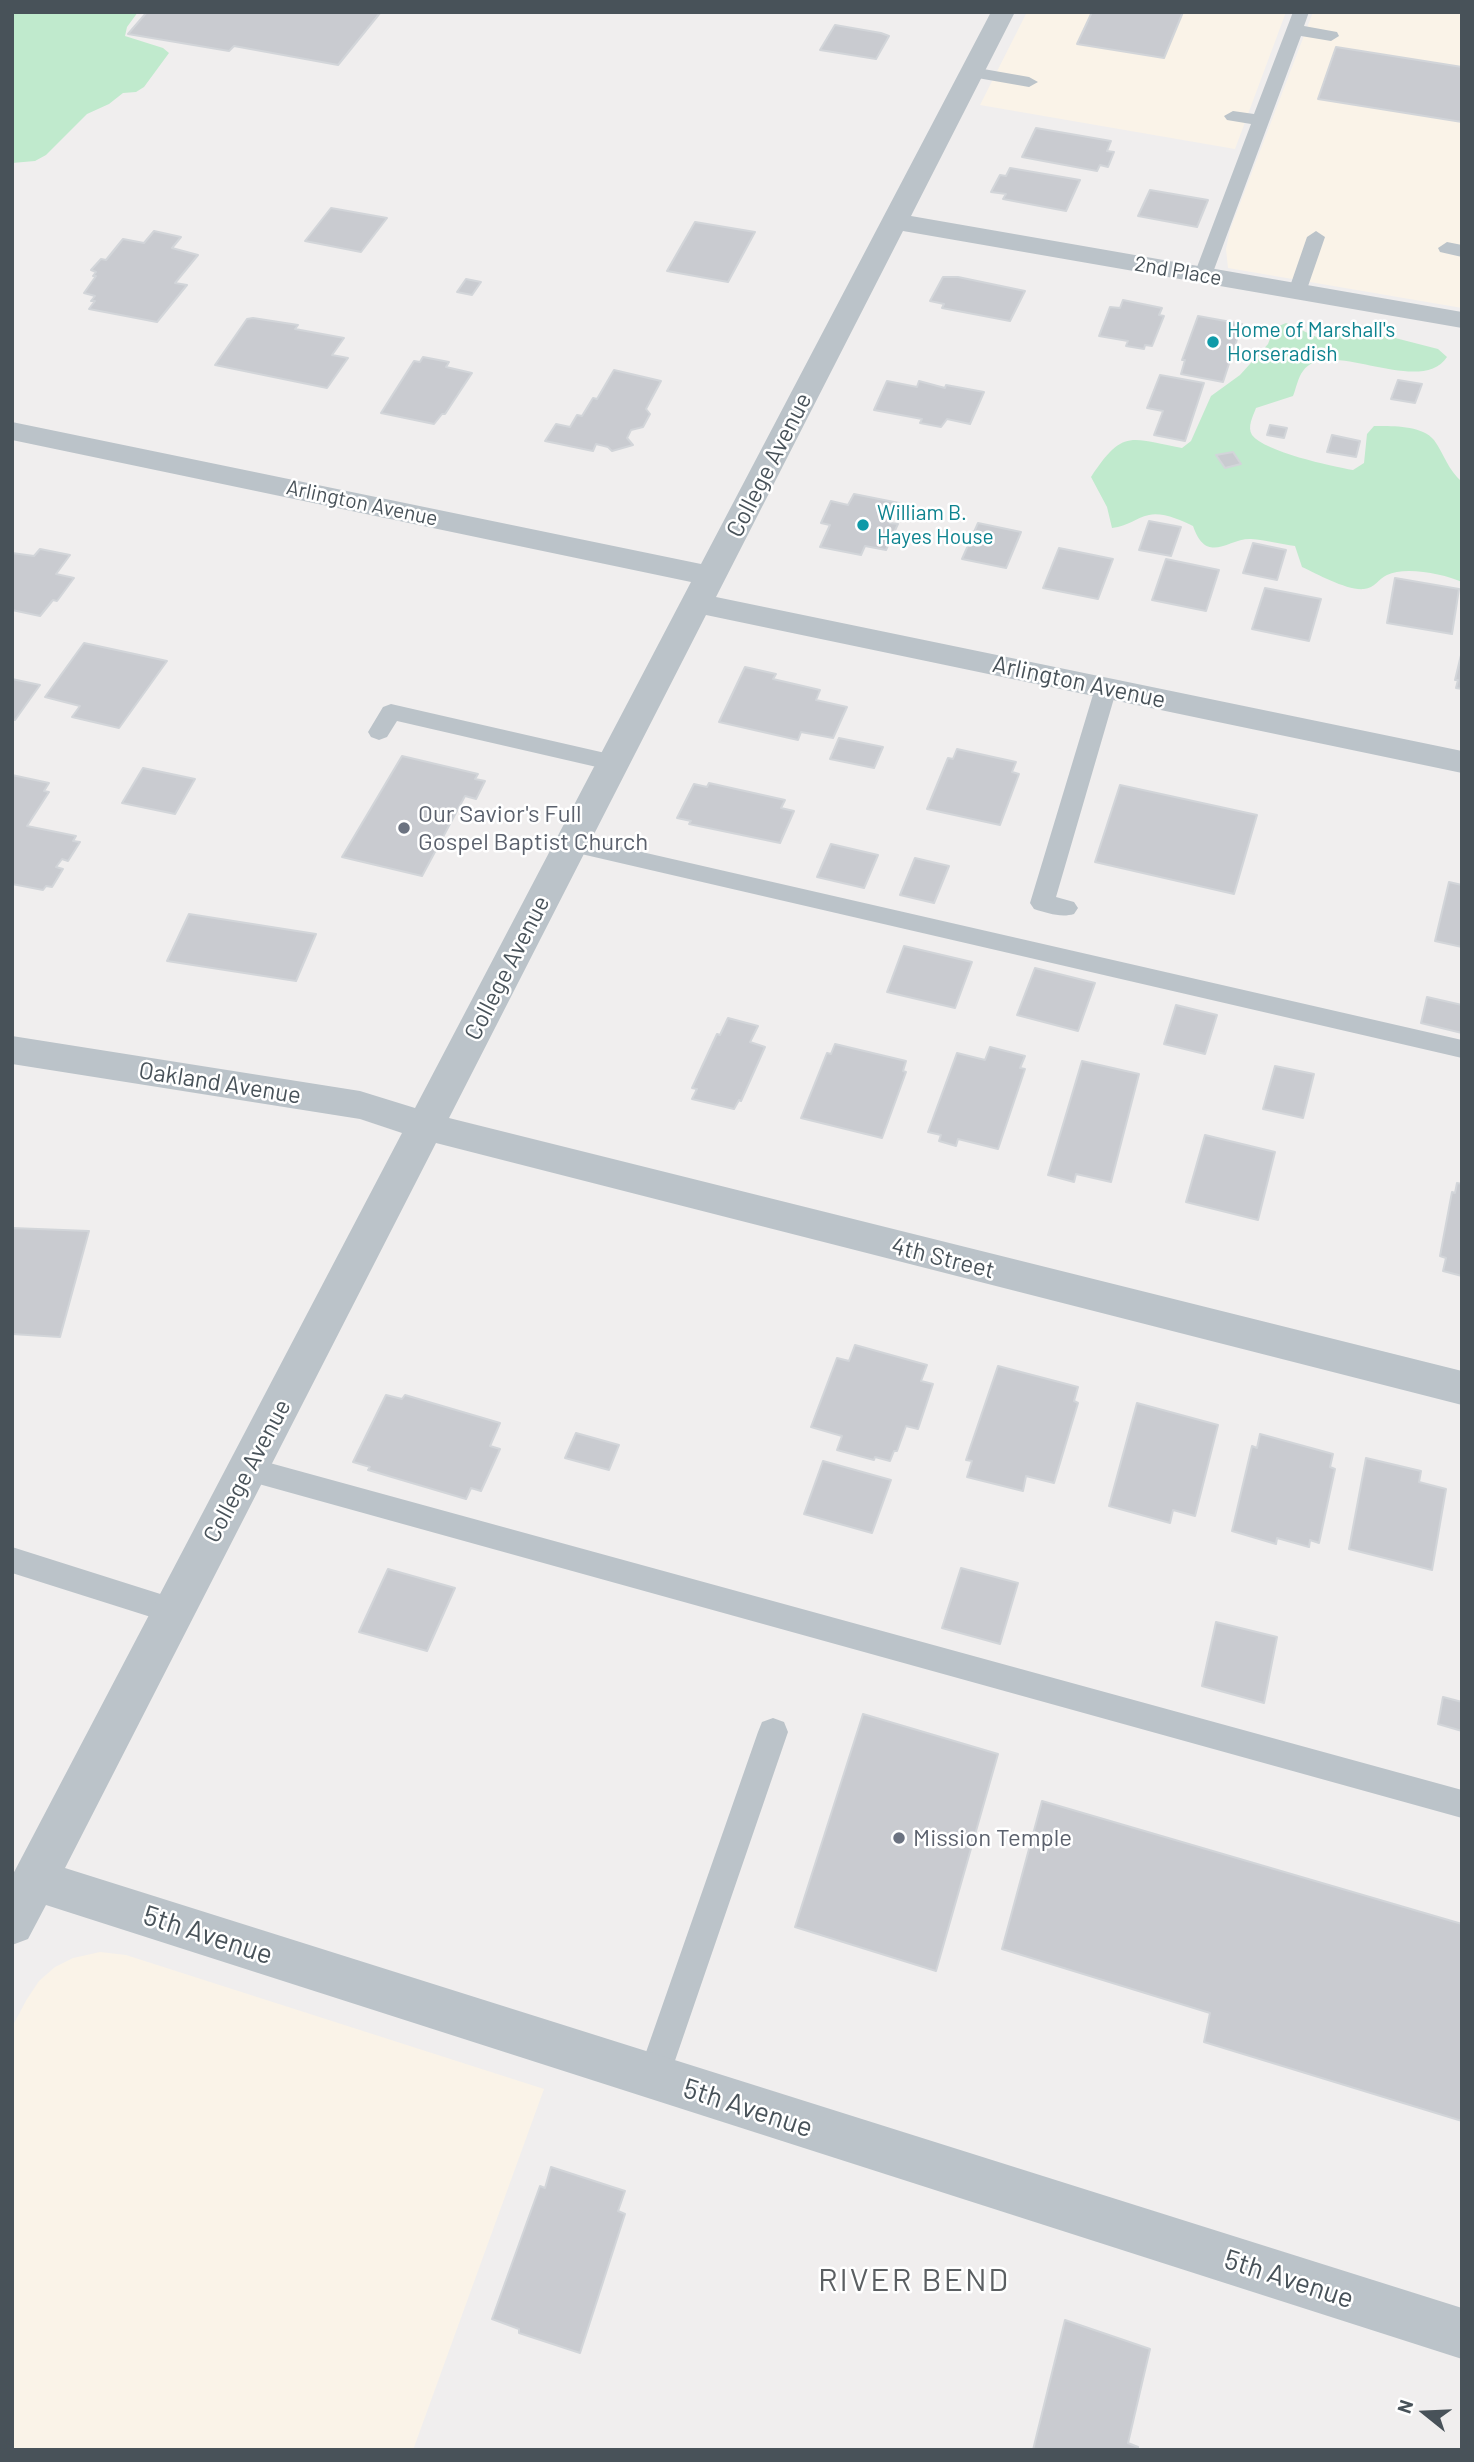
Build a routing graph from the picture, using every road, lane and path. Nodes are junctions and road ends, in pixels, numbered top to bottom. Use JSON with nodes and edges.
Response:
{"nodes":[{"id":1,"x":1003,"y":12,"type":"edge"},
{"id":2,"x":1294,"y":22,"type":"edge"},
{"id":3,"x":1331,"y":36,"type":"dead end"},
{"id":4,"x":972,"y":72,"type":"junction"},
{"id":5,"x":1029,"y":82,"type":"dead end"},
{"id":6,"x":1233,"y":116,"type":"dead end"},
{"id":7,"x":1261,"y":120,"type":"junction"},
{"id":8,"x":894,"y":221,"type":"junction"},
{"id":9,"x":1317,"y":237,"type":"dead end"},
{"id":10,"x":1203,"y":275,"type":"junction"},
{"id":11,"x":1297,"y":292,"type":"junction"},
{"id":12,"x":1462,"y":320,"type":"edge"},
{"id":13,"x":12,"y":431,"type":"edge"},
{"id":14,"x":704,"y":590,"type":"junction"},
{"id":15,"x":1106,"y":688,"type":"junction"},
{"id":16,"x":379,"y":732,"type":"dead end"},
{"id":17,"x":614,"y":762,"type":"junction"},
{"id":18,"x":1462,"y":762,"type":"edge"},
{"id":19,"x":572,"y":844,"type":"junction"},
{"id":20,"x":1066,"y":908,"type":"dead end"},
{"id":21,"x":1462,"y":1049,"type":"edge"},
{"id":22,"x":12,"y":1050,"type":"edge"},
{"id":23,"x":426,"y":1126,"type":"junction"},
{"id":24,"x":1462,"y":1388,"type":"edge"},
{"id":25,"x":248,"y":1469,"type":"junction"},
{"id":26,"x":12,"y":1560,"type":"edge"},
{"id":27,"x":173,"y":1611,"type":"junction"},
{"id":28,"x":773,"y":1732,"type":"dead end"},
{"id":29,"x":1462,"y":1804,"type":"edge"},
{"id":30,"x":35,"y":1880,"type":"junction"},
{"id":31,"x":12,"y":1923,"type":"edge"},
{"id":32,"x":653,"y":2078,"type":"junction"},
{"id":33,"x":1462,"y":2334,"type":"edge"}],
"edges":[{"from":1,"to":4,"type":"street","name":"College Avenue"},
{"from":2,"to":3,"type":"lane"},
{"from":2,"to":7,"type":"lane"},
{"from":4,"to":5,"type":"lane"},
{"from":4,"to":8,"type":"street","name":"College Avenue"},
{"from":6,"to":7,"type":"lane"},
{"from":7,"to":10,"type":"lane"},
{"from":8,"to":10,"type":"street","name":"2nd Place"},
{"from":8,"to":14,"type":"street","name":"College Avenue"},
{"from":9,"to":11,"type":"lane"},
{"from":10,"to":11,"type":"street","name":"2nd Place"},
{"from":11,"to":12,"type":"street","name":"2nd Place"},
{"from":13,"to":14,"type":"street","name":"Arlington Avenue"},
{"from":14,"to":15,"type":"street","name":"Arlington Avenue"},
{"from":14,"to":17,"type":"street","name":"College Avenue"},
{"from":15,"to":18,"type":"street","name":"Arlington Avenue"},
{"from":15,"to":20,"type":"lane"},
{"from":16,"to":17,"type":"lane"},
{"from":17,"to":19,"type":"street","name":"College Avenue"},
{"from":19,"to":21,"type":"lane"},
{"from":19,"to":23,"type":"street","name":"College Avenue"},
{"from":22,"to":23,"type":"street","name":"Oakland Avenue"},
{"from":23,"to":24,"type":"street","name":"4th Street"},
{"from":23,"to":25,"type":"street","name":"College Avenue"},
{"from":25,"to":27,"type":"street","name":"College Avenue"},
{"from":25,"to":29,"type":"lane"},
{"from":26,"to":27,"type":"lane"},
{"from":27,"to":30,"type":"street","name":"College Avenue"},
{"from":28,"to":32,"type":"lane"},
{"from":30,"to":31,"type":"street","name":"College Avenue"},
{"from":30,"to":32,"type":"street","name":"5th Avenue"},
{"from":32,"to":33,"type":"street","name":"5th Avenue"}]}
